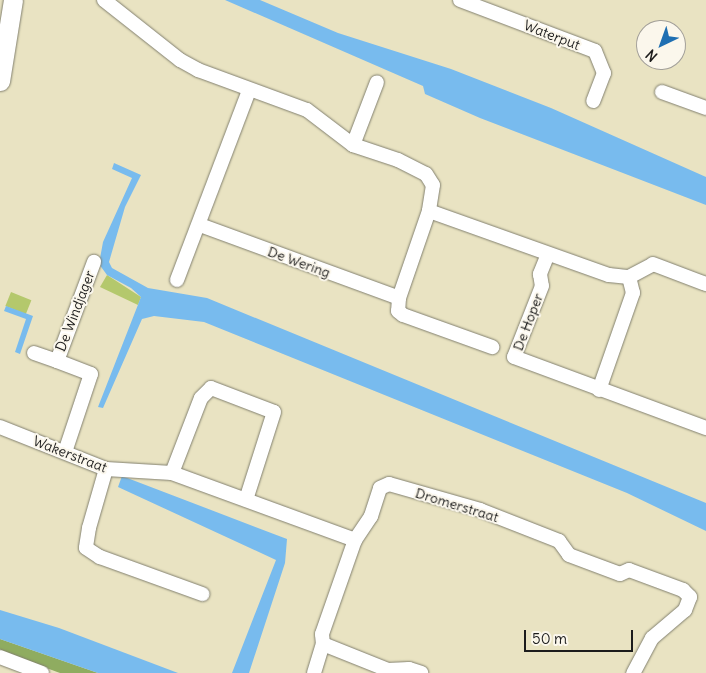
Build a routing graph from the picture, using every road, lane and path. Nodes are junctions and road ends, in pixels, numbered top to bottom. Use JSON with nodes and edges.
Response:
{"nodes":[{"id":1,"x":13,"y":0,"type":"edge"},
{"id":2,"x":104,"y":0,"type":"edge"},
{"id":3,"x":460,"y":0,"type":"edge"},
{"id":4,"x":0,"y":81,"type":"edge"},
{"id":5,"x":377,"y":82,"type":"dead end"},
{"id":6,"x":249,"y":90,"type":"junction"},
{"id":7,"x":662,"y":92,"type":"dead end"},
{"id":8,"x":593,"y":101,"type":"dead end"},
{"id":9,"x":706,"y":108,"type":"edge"},
{"id":10,"x":353,"y":144,"type":"junction"},
{"id":11,"x":429,"y":211,"type":"junction"},
{"id":12,"x":200,"y":225,"type":"junction"},
{"id":13,"x":548,"y":254,"type":"junction"},
{"id":14,"x":94,"y":262,"type":"dead end"},
{"id":15,"x":629,"y":277,"type":"junction"},
{"id":16,"x":177,"y":280,"type":"dead end"},
{"id":17,"x":706,"y":284,"type":"edge"},
{"id":18,"x":400,"y":298,"type":"junction"},
{"id":19,"x":492,"y":347,"type":"dead end"},
{"id":20,"x":34,"y":353,"type":"dead end"},
{"id":21,"x":57,"y":361,"type":"junction"},
{"id":22,"x":600,"y":390,"type":"junction"},
{"id":23,"x":0,"y":426,"type":"edge"},
{"id":24,"x":706,"y":428,"type":"edge"},
{"id":25,"x":65,"y":452,"type":"junction"},
{"id":26,"x":106,"y":470,"type":"junction"},
{"id":27,"x":172,"y":473,"type":"junction"},
{"id":28,"x":246,"y":500,"type":"junction"},
{"id":29,"x":355,"y":540,"type":"junction"},
{"id":30,"x":202,"y":594,"type":"dead end"},
{"id":31,"x":323,"y":644,"type":"junction"},
{"id":32,"x":0,"y":657,"type":"edge"},
{"id":33,"x":42,"y":673,"type":"edge"},
{"id":34,"x":314,"y":673,"type":"edge"},
{"id":35,"x":421,"y":673,"type":"edge"},
{"id":36,"x":633,"y":673,"type":"edge"}],
"edges":[{"from":1,"to":4,"type":"street"},
{"from":2,"to":6,"type":"street"},
{"from":3,"to":8,"type":"street","name":"Waterput"},
{"from":5,"to":10,"type":"street"},
{"from":6,"to":10,"type":"street"},
{"from":6,"to":12,"type":"street"},
{"from":7,"to":9,"type":"street"},
{"from":10,"to":11,"type":"street"},
{"from":11,"to":13,"type":"street"},
{"from":11,"to":18,"type":"street"},
{"from":12,"to":16,"type":"street"},
{"from":12,"to":18,"type":"street","name":"De Wering"},
{"from":13,"to":15,"type":"street"},
{"from":13,"to":22,"type":"street","name":"De Hoper"},
{"from":14,"to":21,"type":"street","name":"De Windjager"},
{"from":15,"to":17,"type":"street"},
{"from":15,"to":22,"type":"street"},
{"from":18,"to":19,"type":"street"},
{"from":20,"to":21,"type":"street","name":"De Windjager"},
{"from":21,"to":25,"type":"street","name":"De Windjager"},
{"from":22,"to":24,"type":"street","name":"De Hoper"},
{"from":23,"to":25,"type":"street","name":"Wakerstraat"},
{"from":25,"to":26,"type":"street","name":"Wakerstraat"},
{"from":26,"to":27,"type":"street","name":"Wakerstraat"},
{"from":26,"to":30,"type":"street"},
{"from":27,"to":28,"type":"street","name":"Wakerstraat"},
{"from":27,"to":28,"type":"street"},
{"from":28,"to":29,"type":"street","name":"Wakerstraat"},
{"from":29,"to":31,"type":"street","name":"Dromerstraat"},
{"from":29,"to":36,"type":"street","name":"Dromerstraat"},
{"from":31,"to":34,"type":"street","name":"Dromerstraat"},
{"from":31,"to":35,"type":"street"},
{"from":32,"to":33,"type":"street"}]}
